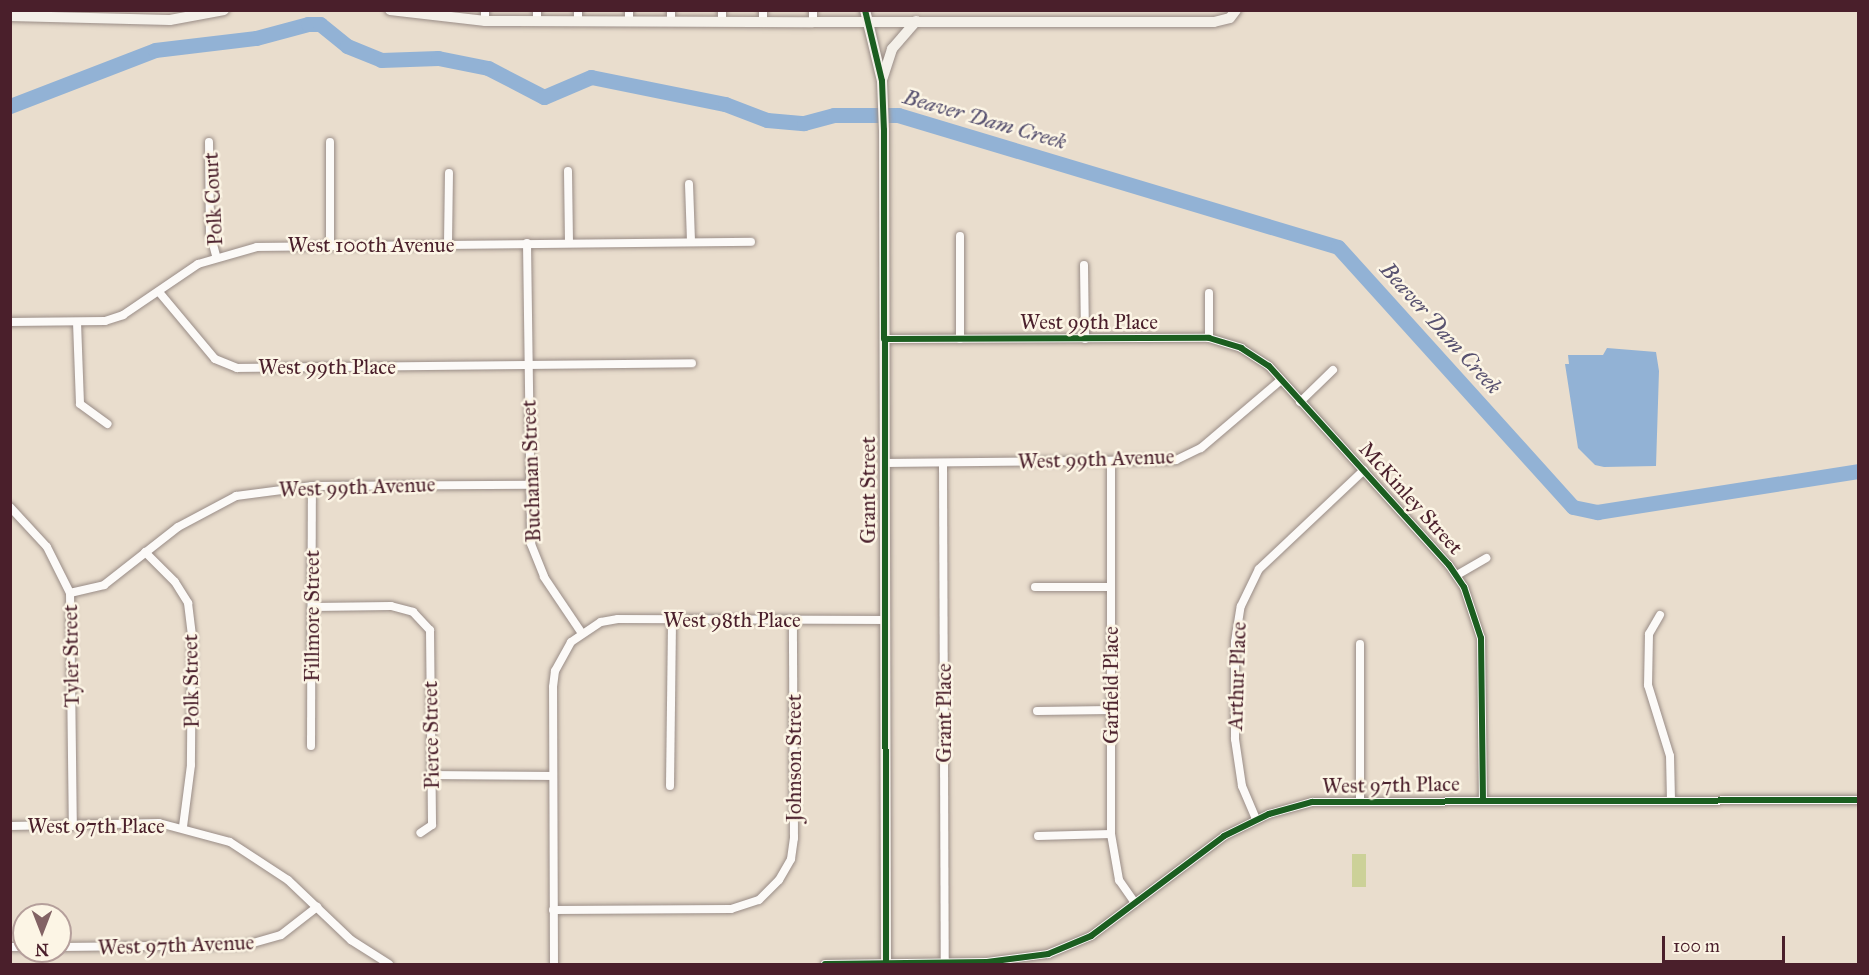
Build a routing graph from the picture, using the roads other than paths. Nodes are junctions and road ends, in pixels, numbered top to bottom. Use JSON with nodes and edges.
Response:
{"nodes":[{"id":1,"x":224,"y":10,"type":"edge"},
{"id":2,"x":390,"y":10,"type":"edge"},
{"id":3,"x":763,"y":10,"type":"edge"},
{"id":4,"x":813,"y":10,"type":"edge"},
{"id":5,"x":193,"y":13,"type":"edge"},
{"id":6,"x":72,"y":14,"type":"edge"},
{"id":7,"x":432,"y":14,"type":"edge"},
{"id":8,"x":1233,"y":14,"type":"edge"},
{"id":9,"x":10,"y":16,"type":"edge"},
{"id":10,"x":485,"y":16,"type":"edge"},
{"id":11,"x":537,"y":16,"type":"edge"},
{"id":12,"x":578,"y":16,"type":"edge"},
{"id":13,"x":629,"y":16,"type":"edge"},
{"id":14,"x":671,"y":16,"type":"edge"},
{"id":15,"x":722,"y":16,"type":"edge"},
{"id":16,"x":865,"y":16,"type":"edge"},
{"id":17,"x":916,"y":21,"type":"junction"},
{"id":18,"x":763,"y":22,"type":"junction"},
{"id":19,"x":813,"y":22,"type":"junction"},
{"id":20,"x":882,"y":81,"type":"junction"},
{"id":21,"x":209,"y":142,"type":"dead end"},
{"id":22,"x":330,"y":142,"type":"dead end"},
{"id":23,"x":568,"y":171,"type":"dead end"},
{"id":24,"x":449,"y":173,"type":"dead end"},
{"id":25,"x":689,"y":184,"type":"dead end"},
{"id":26,"x":960,"y":236,"type":"dead end"},
{"id":27,"x":691,"y":242,"type":"junction"},
{"id":28,"x":751,"y":242,"type":"dead end"},
{"id":29,"x":527,"y":243,"type":"junction"},
{"id":30,"x":569,"y":243,"type":"junction"},
{"id":31,"x":448,"y":244,"type":"junction"},
{"id":32,"x":330,"y":245,"type":"junction"},
{"id":33,"x":216,"y":256,"type":"junction"},
{"id":34,"x":1084,"y":265,"type":"dead end"},
{"id":35,"x":159,"y":292,"type":"junction"},
{"id":36,"x":1209,"y":293,"type":"dead end"},
{"id":37,"x":10,"y":322,"type":"edge"},
{"id":38,"x":77,"y":322,"type":"junction"},
{"id":39,"x":1209,"y":338,"type":"junction"},
{"id":40,"x":884,"y":339,"type":"junction"},
{"id":41,"x":960,"y":339,"type":"junction"},
{"id":42,"x":1085,"y":339,"type":"junction"},
{"id":43,"x":692,"y":363,"type":"dead end"},
{"id":44,"x":527,"y":365,"type":"junction"},
{"id":45,"x":1333,"y":370,"type":"dead end"},
{"id":46,"x":1281,"y":380,"type":"junction"},
{"id":47,"x":1300,"y":402,"type":"junction"},
{"id":48,"x":108,"y":424,"type":"dead end"},
{"id":49,"x":1111,"y":462,"type":"junction"},
{"id":50,"x":943,"y":463,"type":"junction"},
{"id":51,"x":884,"y":464,"type":"junction"},
{"id":52,"x":1364,"y":470,"type":"junction"},
{"id":53,"x":529,"y":485,"type":"junction"},
{"id":54,"x":312,"y":486,"type":"junction"},
{"id":55,"x":10,"y":507,"type":"edge"},
{"id":56,"x":145,"y":552,"type":"junction"},
{"id":57,"x":1487,"y":558,"type":"dead end"},
{"id":58,"x":1457,"y":575,"type":"junction"},
{"id":59,"x":1035,"y":587,"type":"dead end"},
{"id":60,"x":1110,"y":587,"type":"junction"},
{"id":61,"x":70,"y":593,"type":"junction"},
{"id":62,"x":313,"y":607,"type":"junction"},
{"id":63,"x":1660,"y":615,"type":"dead end"},
{"id":64,"x":672,"y":619,"type":"junction"},
{"id":65,"x":793,"y":620,"type":"junction"},
{"id":66,"x":885,"y":620,"type":"junction"},
{"id":67,"x":581,"y":632,"type":"junction"},
{"id":68,"x":1360,"y":644,"type":"dead end"},
{"id":69,"x":1111,"y":710,"type":"junction"},
{"id":70,"x":1037,"y":711,"type":"dead end"},
{"id":71,"x":311,"y":746,"type":"dead end"},
{"id":72,"x":430,"y":775,"type":"junction"},
{"id":73,"x":553,"y":776,"type":"junction"},
{"id":74,"x":670,"y":786,"type":"dead end"},
{"id":75,"x":1360,"y":799,"type":"junction"},
{"id":76,"x":1483,"y":800,"type":"junction"},
{"id":77,"x":1671,"y":800,"type":"junction"},
{"id":78,"x":1858,"y":800,"type":"edge"},
{"id":79,"x":1256,"y":819,"type":"junction"},
{"id":80,"x":10,"y":826,"type":"edge"},
{"id":81,"x":73,"y":826,"type":"junction"},
{"id":82,"x":183,"y":827,"type":"junction"},
{"id":83,"x":420,"y":833,"type":"dead end"},
{"id":84,"x":1111,"y":834,"type":"junction"},
{"id":85,"x":1038,"y":836,"type":"dead end"},
{"id":86,"x":1135,"y":903,"type":"junction"},
{"id":87,"x":317,"y":907,"type":"junction"},
{"id":88,"x":553,"y":910,"type":"junction"},
{"id":89,"x":72,"y":947,"type":"edge"},
{"id":90,"x":945,"y":962,"type":"junction"},
{"id":91,"x":886,"y":963,"type":"edge"},
{"id":92,"x":389,"y":964,"type":"edge"},
{"id":93,"x":554,"y":964,"type":"edge"},
{"id":94,"x":825,"y":964,"type":"edge"}],
"edges":[{"from":1,"to":5,"type":"street"},
{"from":2,"to":7,"type":"street"},
{"from":3,"to":18,"type":"street"},
{"from":4,"to":19,"type":"street"},
{"from":5,"to":6,"type":"street"},
{"from":6,"to":9,"type":"street"},
{"from":7,"to":10,"type":"street"},
{"from":8,"to":17,"type":"street"},
{"from":10,"to":11,"type":"street"},
{"from":11,"to":12,"type":"street"},
{"from":12,"to":13,"type":"street"},
{"from":13,"to":14,"type":"street"},
{"from":14,"to":15,"type":"street"},
{"from":15,"to":18,"type":"street"},
{"from":16,"to":17,"type":"street"},
{"from":16,"to":19,"type":"street"},
{"from":16,"to":20,"type":"street","name":"Grant Street"},
{"from":17,"to":20,"type":"street"},
{"from":18,"to":19,"type":"street"},
{"from":20,"to":40,"type":"street","name":"Grant Street"},
{"from":21,"to":33,"type":"street","name":"Polk Court"},
{"from":22,"to":32,"type":"street"},
{"from":23,"to":30,"type":"street"},
{"from":24,"to":31,"type":"street"},
{"from":25,"to":27,"type":"street"},
{"from":26,"to":41,"type":"street"},
{"from":27,"to":28,"type":"street","name":"West 100th Avenue"},
{"from":27,"to":30,"type":"street","name":"West 100th Avenue"},
{"from":29,"to":30,"type":"street","name":"West 100th Avenue"},
{"from":29,"to":31,"type":"street","name":"West 100th Avenue"},
{"from":29,"to":44,"type":"street","name":"Buchanan Street"},
{"from":31,"to":32,"type":"street","name":"West 100th Avenue"},
{"from":32,"to":33,"type":"street","name":"West 100th Avenue"},
{"from":33,"to":35,"type":"street","name":"West 100th Avenue"},
{"from":34,"to":42,"type":"street"},
{"from":35,"to":38,"type":"street","name":"West 100th Avenue"},
{"from":35,"to":44,"type":"street","name":"West 99th Place"},
{"from":36,"to":39,"type":"street"},
{"from":37,"to":38,"type":"street","name":"West 100th Avenue"},
{"from":38,"to":48,"type":"street"},
{"from":39,"to":42,"type":"street","name":"West 99th Place"},
{"from":39,"to":46,"type":"street","name":"West 99th Place"},
{"from":40,"to":41,"type":"street","name":"West 99th Place"},
{"from":40,"to":51,"type":"street","name":"Grant Street"},
{"from":41,"to":42,"type":"street","name":"West 99th Place"},
{"from":43,"to":44,"type":"street","name":"West 99th Place"},
{"from":44,"to":53,"type":"street","name":"Buchanan Street"},
{"from":45,"to":47,"type":"street"},
{"from":46,"to":47,"type":"street","name":"McKinley Street"},
{"from":46,"to":49,"type":"street","name":"West 99th Avenue"},
{"from":47,"to":52,"type":"street","name":"McKinley Street"},
{"from":49,"to":50,"type":"street","name":"West 99th Avenue"},
{"from":49,"to":60,"type":"street","name":"Garfield Place"},
{"from":50,"to":51,"type":"street","name":"West 99th Avenue"},
{"from":50,"to":90,"type":"street","name":"Grant Place"},
{"from":51,"to":66,"type":"street","name":"Grant Street"},
{"from":52,"to":58,"type":"street","name":"McKinley Street"},
{"from":52,"to":79,"type":"street","name":"Arthur Place"},
{"from":53,"to":54,"type":"street","name":"West 99th Avenue"},
{"from":53,"to":67,"type":"street","name":"Buchanan Street"},
{"from":54,"to":56,"type":"street","name":"West 99th Avenue"},
{"from":54,"to":62,"type":"street","name":"Fillmore Street"},
{"from":55,"to":61,"type":"street","name":"Tyler Street"},
{"from":56,"to":61,"type":"street","name":"West 99th Avenue"},
{"from":56,"to":82,"type":"street","name":"Polk Street"},
{"from":57,"to":58,"type":"street"},
{"from":58,"to":76,"type":"street","name":"McKinley Street"},
{"from":59,"to":60,"type":"street"},
{"from":60,"to":69,"type":"street","name":"Garfield Place"},
{"from":61,"to":81,"type":"street","name":"Tyler Street"},
{"from":62,"to":71,"type":"street","name":"Fillmore Street"},
{"from":62,"to":72,"type":"street","name":"Pierce Street"},
{"from":63,"to":77,"type":"street"},
{"from":64,"to":65,"type":"street","name":"West 98th Place"},
{"from":64,"to":67,"type":"street","name":"West 98th Place"},
{"from":64,"to":74,"type":"street"},
{"from":65,"to":66,"type":"street","name":"West 98th Place"},
{"from":65,"to":88,"type":"street","name":"Johnson Street"},
{"from":66,"to":91,"type":"street","name":"Grant Street"},
{"from":67,"to":73,"type":"street"},
{"from":68,"to":75,"type":"street"},
{"from":69,"to":70,"type":"street"},
{"from":69,"to":84,"type":"street","name":"Garfield Place"},
{"from":72,"to":73,"type":"street"},
{"from":72,"to":83,"type":"street","name":"Pierce Street"},
{"from":73,"to":88,"type":"street"},
{"from":75,"to":76,"type":"street","name":"West 97th Place"},
{"from":75,"to":79,"type":"street","name":"West 97th Place"},
{"from":76,"to":77,"type":"street","name":"West 97th Place"},
{"from":77,"to":78,"type":"street","name":"West 97th Place"},
{"from":79,"to":86,"type":"street","name":"West 97th Place"},
{"from":80,"to":81,"type":"street","name":"West 97th Place"},
{"from":81,"to":82,"type":"street","name":"West 97th Place"},
{"from":82,"to":87,"type":"street","name":"West 97th Place"},
{"from":84,"to":85,"type":"street"},
{"from":84,"to":86,"type":"street","name":"Garfield Place"},
{"from":86,"to":90,"type":"street","name":"West 97th Place"},
{"from":87,"to":89,"type":"street","name":"West 97th Avenue"},
{"from":87,"to":92,"type":"street","name":"West 97th Place"},
{"from":88,"to":93,"type":"street"},
{"from":90,"to":91,"type":"street","name":"West 97th Place"},
{"from":91,"to":94,"type":"street","name":"West 97th Place"}]}
